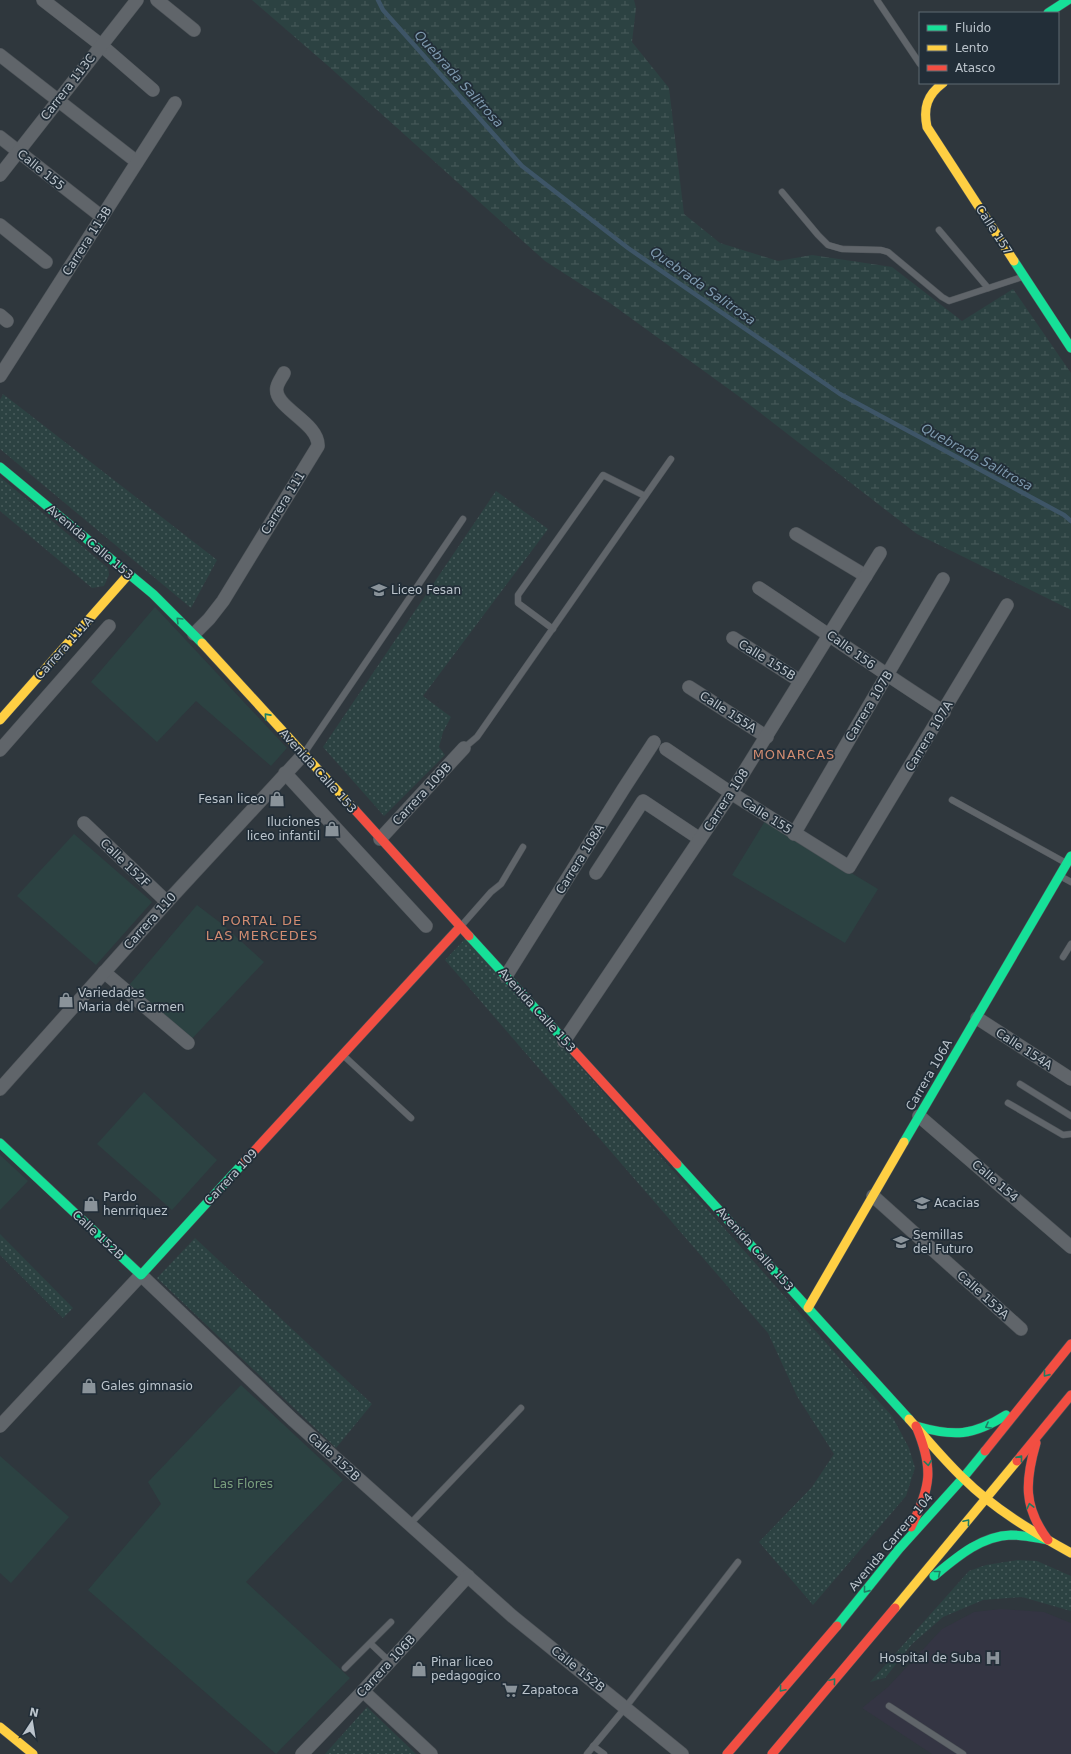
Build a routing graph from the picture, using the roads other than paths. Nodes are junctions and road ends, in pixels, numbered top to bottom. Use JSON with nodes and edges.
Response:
{"nodes":[{"id":1,"x":43,"y":0,"type":"edge"},
{"id":2,"x":136,"y":0,"type":"edge"},
{"id":3,"x":157,"y":0,"type":"edge"},
{"id":4,"x":877,"y":0,"type":"edge"},
{"id":5,"x":1068,"y":0,"type":"edge"},
{"id":6,"x":1050,"y":12,"type":"edge"},
{"id":7,"x":194,"y":30,"type":"dead end"},
{"id":8,"x":101,"y":46,"type":"junction"},
{"id":9,"x":0,"y":55,"type":"edge"},
{"id":10,"x":919,"y":63,"type":"edge"},
{"id":11,"x":937,"y":84,"type":"edge"},
{"id":12,"x":153,"y":90,"type":"dead end"},
{"id":13,"x":58,"y":101,"type":"junction"},
{"id":14,"x":175,"y":104,"type":"dead end"},
{"id":15,"x":0,"y":137,"type":"edge"},
{"id":16,"x":18,"y":151,"type":"junction"},
{"id":17,"x":137,"y":162,"type":"junction"},
{"id":18,"x":0,"y":175,"type":"edge"},
{"id":19,"x":782,"y":192,"type":"dead end"},
{"id":20,"x":102,"y":217,"type":"junction"},
{"id":21,"x":0,"y":225,"type":"edge"},
{"id":22,"x":939,"y":230,"type":"dead end"},
{"id":23,"x":46,"y":262,"type":"dead end"},
{"id":24,"x":1024,"y":276,"type":"junction"},
{"id":25,"x":988,"y":288,"type":"junction"},
{"id":26,"x":1071,"y":348,"type":"edge"},
{"id":27,"x":284,"y":373,"type":"dead end"},
{"id":28,"x":0,"y":376,"type":"edge"},
{"id":29,"x":672,"y":459,"type":"dead end"},
{"id":30,"x":0,"y":467,"type":"edge"},
{"id":31,"x":645,"y":496,"type":"junction"},
{"id":32,"x":463,"y":519,"type":"dead end"},
{"id":33,"x":796,"y":534,"type":"dead end"},
{"id":34,"x":880,"y":553,"type":"dead end"},
{"id":35,"x":128,"y":575,"type":"junction"},
{"id":36,"x":866,"y":576,"type":"junction"},
{"id":37,"x":944,"y":579,"type":"dead end"},
{"id":38,"x":759,"y":588,"type":"dead end"},
{"id":39,"x":1007,"y":605,"type":"dead end"},
{"id":40,"x":109,"y":626,"type":"dead end"},
{"id":41,"x":553,"y":629,"type":"junction"},
{"id":42,"x":194,"y":634,"type":"junction"},
{"id":43,"x":830,"y":635,"type":"junction"},
{"id":44,"x":733,"y":638,"type":"dead end"},
{"id":45,"x":887,"y":676,"type":"junction"},
{"id":46,"x":800,"y":681,"type":"junction"},
{"id":47,"x":689,"y":687,"type":"dead end"},
{"id":48,"x":944,"y":712,"type":"junction"},
{"id":49,"x":0,"y":720,"type":"edge"},
{"id":50,"x":767,"y":736,"type":"junction"},
{"id":51,"x":654,"y":742,"type":"dead end"},
{"id":52,"x":464,"y":748,"type":"joint"},
{"id":53,"x":666,"y":749,"type":"dead end"},
{"id":54,"x":0,"y":750,"type":"edge"},
{"id":55,"x":303,"y":755,"type":"junction"},
{"id":56,"x":285,"y":773,"type":"junction"},
{"id":57,"x":731,"y":793,"type":"junction"},
{"id":58,"x":952,"y":800,"type":"dead end"},
{"id":59,"x":84,"y":824,"type":"dead end"},
{"id":60,"x":794,"y":834,"type":"junction"},
{"id":61,"x":380,"y":839,"type":"junction"},
{"id":62,"x":700,"y":839,"type":"junction"},
{"id":63,"x":523,"y":846,"type":"dead end"},
{"id":64,"x":1070,"y":861,"type":"edge"},
{"id":65,"x":849,"y":867,"type":"joint"},
{"id":66,"x":596,"y":873,"type":"dead end"},
{"id":67,"x":1060,"y":876,"type":"junction"},
{"id":68,"x":1071,"y":882,"type":"edge"},
{"id":69,"x":166,"y":902,"type":"junction"},
{"id":70,"x":426,"y":926,"type":"dead end"},
{"id":71,"x":460,"y":927,"type":"junction"},
{"id":72,"x":1071,"y":944,"type":"edge"},
{"id":73,"x":1063,"y":957,"type":"dead end"},
{"id":74,"x":104,"y":972,"type":"junction"},
{"id":75,"x":506,"y":976,"type":"junction"},
{"id":76,"x":977,"y":1018,"type":"junction"},
{"id":77,"x":564,"y":1041,"type":"junction"},
{"id":78,"x":188,"y":1043,"type":"dead end"},
{"id":79,"x":343,"y":1055,"type":"junction"},
{"id":80,"x":1071,"y":1079,"type":"edge"},
{"id":81,"x":1020,"y":1084,"type":"dead end"},
{"id":82,"x":0,"y":1089,"type":"edge"},
{"id":83,"x":1008,"y":1104,"type":"dead end"},
{"id":84,"x":919,"y":1116,"type":"junction"},
{"id":85,"x":1071,"y":1116,"type":"edge"},
{"id":86,"x":410,"y":1118,"type":"dead end"},
{"id":87,"x":1071,"y":1134,"type":"edge"},
{"id":88,"x":0,"y":1143,"type":"edge"},
{"id":89,"x":873,"y":1196,"type":"junction"},
{"id":90,"x":1071,"y":1247,"type":"edge"},
{"id":91,"x":141,"y":1275,"type":"junction"},
{"id":92,"x":808,"y":1308,"type":"junction"},
{"id":93,"x":1021,"y":1329,"type":"dead end"},
{"id":94,"x":1071,"y":1344,"type":"edge"},
{"id":95,"x":1071,"y":1395,"type":"edge"},
{"id":96,"x":1021,"y":1405,"type":"junction"},
{"id":97,"x":520,"y":1408,"type":"dead end"},
{"id":98,"x":0,"y":1426,"type":"edge"},
{"id":99,"x":916,"y":1426,"type":"junction"},
{"id":100,"x":1039,"y":1435,"type":"junction"},
{"id":101,"x":963,"y":1478,"type":"junction"},
{"id":102,"x":986,"y":1499,"type":"junction"},
{"id":103,"x":410,"y":1524,"type":"junction"},
{"id":104,"x":1048,"y":1540,"type":"junction"},
{"id":105,"x":899,"y":1548,"type":"junction"},
{"id":106,"x":1071,"y":1553,"type":"edge"},
{"id":107,"x":738,"y":1562,"type":"dead end"},
{"id":108,"x":468,"y":1576,"type":"junction"},
{"id":109,"x":897,"y":1606,"type":"junction"},
{"id":110,"x":391,"y":1622,"type":"dead end"},
{"id":111,"x":371,"y":1644,"type":"junction"},
{"id":112,"x":390,"y":1662,"type":"junction"},
{"id":113,"x":346,"y":1668,"type":"dead end"},
{"id":114,"x":364,"y":1691,"type":"junction"},
{"id":115,"x":890,"y":1706,"type":"dead end"},
{"id":116,"x":625,"y":1708,"type":"junction"},
{"id":117,"x":0,"y":1727,"type":"edge"},
{"id":118,"x":593,"y":1746,"type":"junction"},
{"id":119,"x":33,"y":1754,"type":"edge"},
{"id":120,"x":302,"y":1754,"type":"edge"},
{"id":121,"x":431,"y":1754,"type":"edge"},
{"id":122,"x":587,"y":1754,"type":"edge"},
{"id":123,"x":604,"y":1754,"type":"edge"},
{"id":124,"x":682,"y":1754,"type":"edge"},
{"id":125,"x":728,"y":1754,"type":"edge"},
{"id":126,"x":772,"y":1754,"type":"edge"},
{"id":127,"x":963,"y":1754,"type":"edge"}],
"edges":[{"from":1,"to":8,"type":"street"},
{"from":2,"to":8,"type":"street","name":"Carrera 113C"},
{"from":3,"to":7,"type":"street"},
{"from":4,"to":10,"type":"lane"},
{"from":5,"to":6,"type":"street"},
{"from":8,"to":12,"type":"street"},
{"from":8,"to":13,"type":"street","name":"Carrera 113C"},
{"from":9,"to":13,"type":"street"},
{"from":11,"to":24,"type":"street","name":"Calle 157"},
{"from":13,"to":16,"type":"street","name":"Carrera 113C"},
{"from":13,"to":17,"type":"street"},
{"from":14,"to":17,"type":"street","name":"Carrera 113B"},
{"from":15,"to":16,"type":"street","name":"Calle 155"},
{"from":16,"to":18,"type":"street","name":"Carrera 113C"},
{"from":16,"to":20,"type":"street","name":"Calle 155"},
{"from":17,"to":20,"type":"street","name":"Carrera 113B"},
{"from":19,"to":25,"type":"lane"},
{"from":20,"to":28,"type":"street","name":"Carrera 113B"},
{"from":21,"to":23,"type":"street"},
{"from":22,"to":25,"type":"lane"},
{"from":24,"to":25,"type":"lane"},
{"from":24,"to":26,"type":"street","name":"Calle 157"},
{"from":27,"to":42,"type":"street","name":"Carrera 111"},
{"from":29,"to":31,"type":"lane"},
{"from":30,"to":35,"type":"street","name":"Avenida Calle 153"},
{"from":31,"to":41,"type":"lane"},
{"from":31,"to":41,"type":"lane"},
{"from":32,"to":55,"type":"lane"},
{"from":33,"to":36,"type":"street"},
{"from":34,"to":36,"type":"street","name":"Carrera 108"},
{"from":42,"to":35,"type":"street","name":"Avenida Calle 153","one_way":true},
{"from":35,"to":49,"type":"street","name":"Carrera 111A"},
{"from":36,"to":43,"type":"street","name":"Carrera 108"},
{"from":37,"to":45,"type":"street","name":"Carrera 107B"},
{"from":38,"to":43,"type":"street","name":"Calle 156"},
{"from":39,"to":48,"type":"street","name":"Carrera 107A"},
{"from":40,"to":54,"type":"street","name":"Carrera 111A"},
{"from":41,"to":52,"type":"lane"},
{"from":55,"to":42,"type":"street","name":"Avenida Calle 153","one_way":true},
{"from":43,"to":45,"type":"street","name":"Calle 156"},
{"from":43,"to":46,"type":"street","name":"Carrera 108"},
{"from":44,"to":46,"type":"street","name":"Calle 155B"},
{"from":45,"to":48,"type":"street","name":"Calle 156"},
{"from":45,"to":60,"type":"street","name":"Carrera 107B"},
{"from":46,"to":50,"type":"street","name":"Carrera 108"},
{"from":47,"to":50,"type":"street","name":"Calle 155A"},
{"from":48,"to":65,"type":"street","name":"Carrera 107A"},
{"from":50,"to":57,"type":"street","name":"Carrera 108"},
{"from":51,"to":75,"type":"street","name":"Carrera 108A"},
{"from":52,"to":61,"type":"street","name":"Carrera 109B"},
{"from":53,"to":57,"type":"street","name":"Calle 155"},
{"from":55,"to":56,"type":"street","name":"Carrera 110"},
{"from":55,"to":61,"type":"street","name":"Avenida Calle 153"},
{"from":56,"to":69,"type":"street","name":"Carrera 110"},
{"from":56,"to":70,"type":"street","name":"Avenida Calle 153"},
{"from":57,"to":60,"type":"street","name":"Calle 155"},
{"from":57,"to":62,"type":"street","name":"Carrera 108"},
{"from":58,"to":64,"type":"lane"},
{"from":59,"to":69,"type":"street","name":"Calle 152F"},
{"from":60,"to":65,"type":"street","name":"Calle 155"},
{"from":61,"to":71,"type":"street","name":"Avenida Calle 153"},
{"from":62,"to":66,"type":"street"},
{"from":62,"to":77,"type":"street","name":"Carrera 108"},
{"from":63,"to":71,"type":"lane"},
{"from":64,"to":67,"type":"street","name":"Carrera 106A"},
{"from":67,"to":68,"type":"lane"},
{"from":67,"to":76,"type":"street","name":"Carrera 106A"},
{"from":69,"to":74,"type":"street","name":"Carrera 110"},
{"from":71,"to":75,"type":"street","name":"Avenida Calle 153"},
{"from":71,"to":79,"type":"street","name":"Carrera 109"},
{"from":72,"to":73,"type":"lane"},
{"from":74,"to":78,"type":"street"},
{"from":74,"to":82,"type":"street","name":"Carrera 110"},
{"from":75,"to":77,"type":"street","name":"Avenida Calle 153"},
{"from":76,"to":80,"type":"street","name":"Calle 154A"},
{"from":76,"to":84,"type":"street","name":"Carrera 106A"},
{"from":77,"to":92,"type":"street","name":"Avenida Calle 153"},
{"from":79,"to":86,"type":"lane"},
{"from":79,"to":91,"type":"street","name":"Carrera 109"},
{"from":81,"to":85,"type":"lane"},
{"from":83,"to":87,"type":"lane"},
{"from":84,"to":89,"type":"street","name":"Carrera 106A"},
{"from":84,"to":90,"type":"street","name":"Calle 154"},
{"from":88,"to":91,"type":"street","name":"Calle 152B"},
{"from":89,"to":92,"type":"street","name":"Carrera 106A"},
{"from":89,"to":93,"type":"street","name":"Calle 153A"},
{"from":91,"to":98,"type":"street","name":"Carrera 109"},
{"from":91,"to":103,"type":"street","name":"Calle 152B"},
{"from":92,"to":99,"type":"street","name":"Avenida Calle 153"},
{"from":94,"to":96,"type":"street","name":"Avenida Carrera 104","one_way":true},
{"from":95,"to":100,"type":"street"},
{"from":96,"to":99,"type":"street","one_way":true},
{"from":96,"to":101,"type":"street","name":"Avenida Carrera 104"},
{"from":97,"to":103,"type":"lane"},
{"from":99,"to":101,"type":"street","name":"Avenida Calle 153"},
{"from":99,"to":105,"type":"street","one_way":true},
{"from":102,"to":100,"type":"street","one_way":true},
{"from":104,"to":100,"type":"street","one_way":true},
{"from":101,"to":102,"type":"street","name":"Avenida Calle 153"},
{"from":101,"to":105,"type":"street","name":"Avenida Carrera 104"},
{"from":102,"to":104,"type":"street","name":"Avenida Calle 153"},
{"from":109,"to":102,"type":"street","one_way":true},
{"from":103,"to":108,"type":"street","name":"Calle 152B"},
{"from":104,"to":106,"type":"street","name":"Avenida Calle 153"},
{"from":109,"to":104,"type":"street","one_way":true},
{"from":105,"to":125,"type":"street","name":"Avenida Carrera 104","one_way":true},
{"from":107,"to":116,"type":"lane"},
{"from":108,"to":112,"type":"street","name":"Carrera 106B"},
{"from":108,"to":116,"type":"street","name":"Calle 152B"},
{"from":126,"to":109,"type":"street","one_way":true},
{"from":110,"to":111,"type":"lane"},
{"from":111,"to":112,"type":"lane"},
{"from":111,"to":113,"type":"lane"},
{"from":112,"to":114,"type":"street","name":"Carrera 106B"},
{"from":114,"to":120,"type":"street","name":"Carrera 106B"},
{"from":114,"to":121,"type":"street"},
{"from":115,"to":127,"type":"lane"},
{"from":116,"to":118,"type":"lane"},
{"from":116,"to":124,"type":"street","name":"Calle 152B"},
{"from":117,"to":119,"type":"street"},
{"from":118,"to":122,"type":"lane"},
{"from":118,"to":123,"type":"lane"}]}
